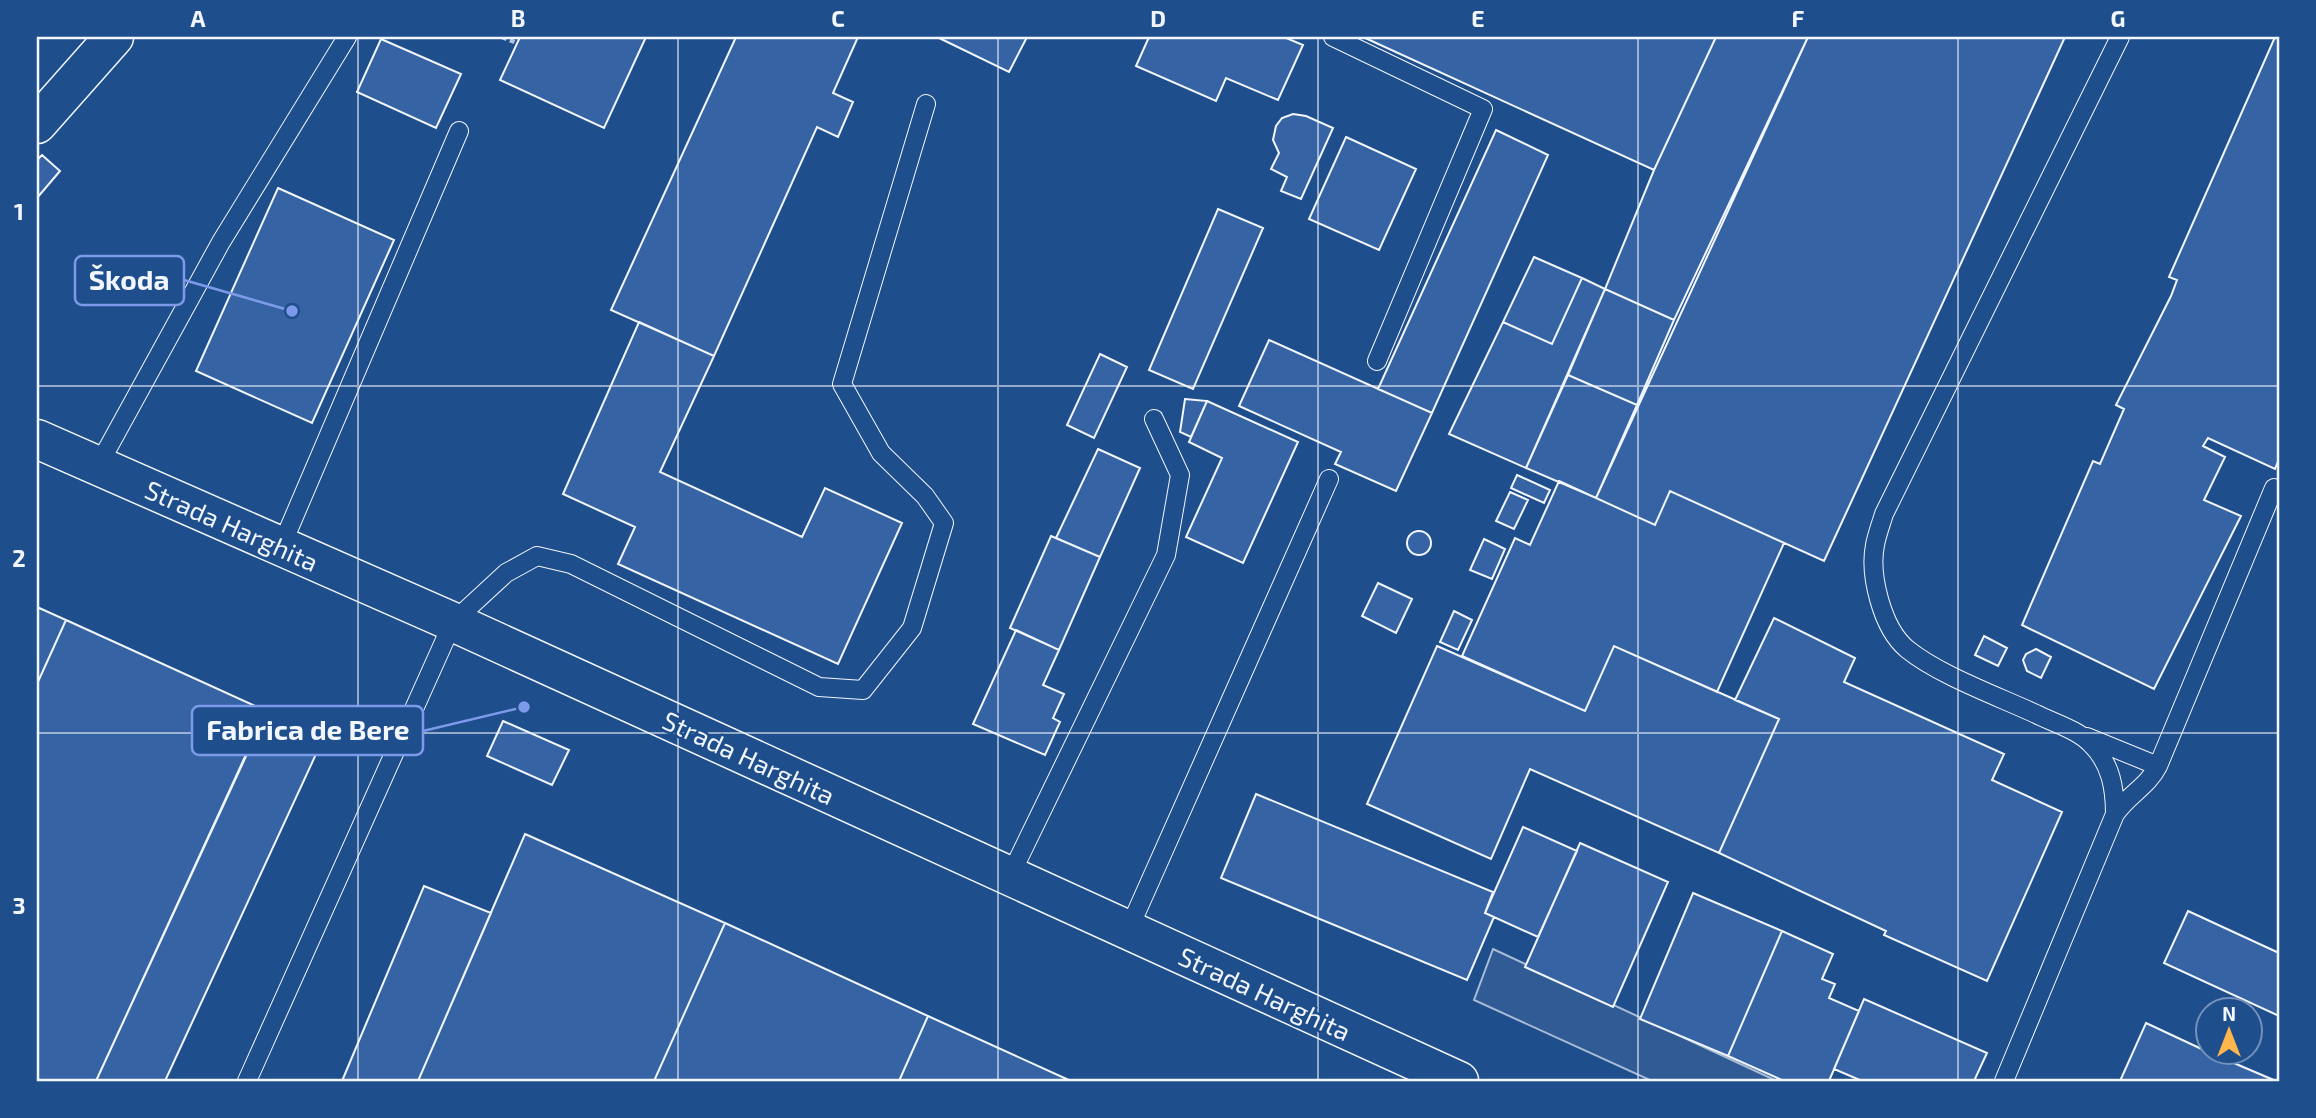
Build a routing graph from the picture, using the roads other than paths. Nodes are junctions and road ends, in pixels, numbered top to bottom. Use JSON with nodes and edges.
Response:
{"nodes":[{"id":1,"x":114,"y":37,"type":"edge"},
{"id":2,"x":347,"y":37,"type":"edge"},
{"id":3,"x":1333,"y":37,"type":"edge"},
{"id":4,"x":2120,"y":37,"type":"edge"},
{"id":5,"x":926,"y":104,"type":"dead end"},
{"id":6,"x":37,"y":124,"type":"edge"},
{"id":7,"x":459,"y":131,"type":"dead end"},
{"id":8,"x":1377,"y":361,"type":"dead end"},
{"id":9,"x":1154,"y":419,"type":"dead end"},
{"id":10,"x":37,"y":439,"type":"edge"},
{"id":11,"x":97,"y":466,"type":"junction"},
{"id":12,"x":1329,"y":479,"type":"dead end"},
{"id":13,"x":2274,"y":488,"type":"dead end"},
{"id":14,"x":281,"y":547,"type":"junction"},
{"id":15,"x":453,"y":622,"type":"junction"},
{"id":16,"x":2068,"y":729,"type":"junction"},
{"id":17,"x":2158,"y":766,"type":"junction"},
{"id":18,"x":2115,"y":814,"type":"junction"},
{"id":19,"x":1010,"y":876,"type":"junction"},
{"id":20,"x":1128,"y":931,"type":"junction"},
{"id":21,"x":247,"y":1081,"type":"edge"},
{"id":22,"x":1459,"y":1081,"type":"edge"},
{"id":23,"x":2004,"y":1081,"type":"edge"}],
"edges":[{"from":1,"to":6,"type":"main road"},
{"from":2,"to":11,"type":"lane"},
{"from":3,"to":8,"type":"lane"},
{"from":4,"to":16,"type":"lane"},
{"from":5,"to":15,"type":"lane"},
{"from":7,"to":14,"type":"lane"},
{"from":9,"to":19,"type":"lane"},
{"from":10,"to":11,"type":"main road","name":"Strada Harghita"},
{"from":11,"to":14,"type":"main road","name":"Strada Harghita"},
{"from":12,"to":20,"type":"lane"},
{"from":13,"to":17,"type":"lane"},
{"from":14,"to":15,"type":"main road","name":"Strada Harghita"},
{"from":15,"to":19,"type":"main road","name":"Strada Harghita"},
{"from":15,"to":21,"type":"lane"},
{"from":16,"to":17,"type":"lane"},
{"from":16,"to":18,"type":"lane"},
{"from":17,"to":18,"type":"lane"},
{"from":18,"to":23,"type":"lane"},
{"from":19,"to":20,"type":"main road","name":"Strada Harghita"},
{"from":20,"to":22,"type":"main road","name":"Strada Harghita"}]}
